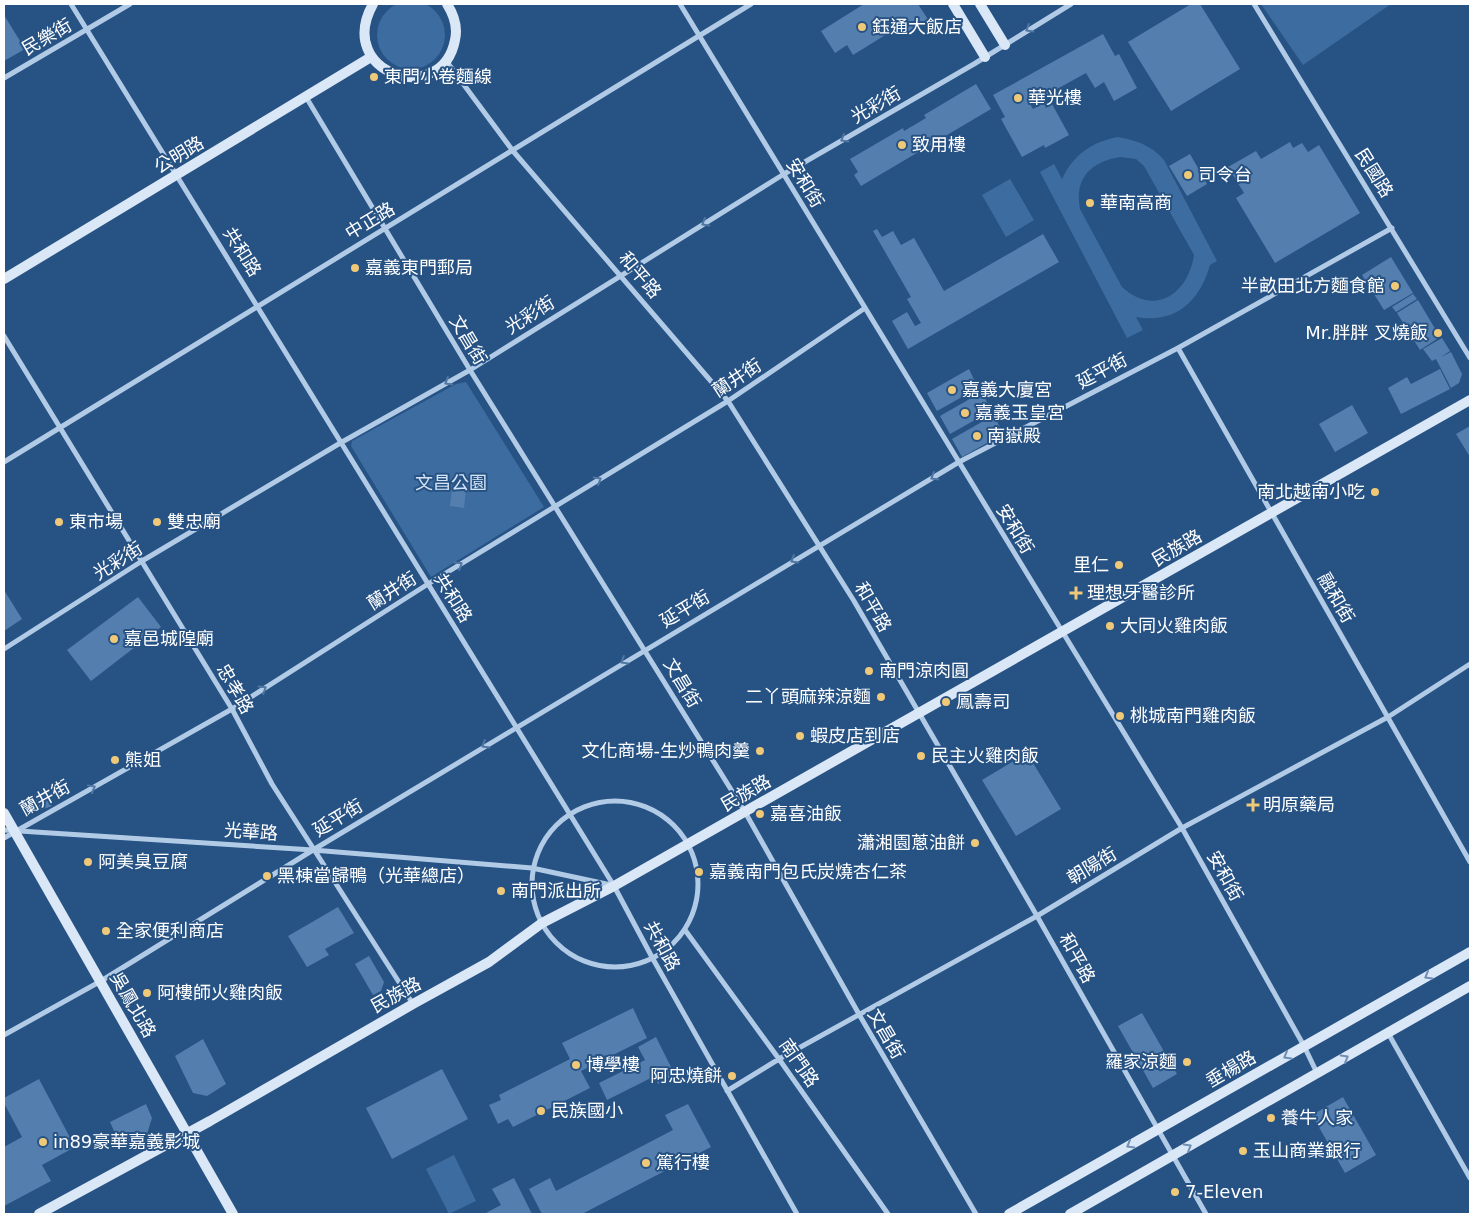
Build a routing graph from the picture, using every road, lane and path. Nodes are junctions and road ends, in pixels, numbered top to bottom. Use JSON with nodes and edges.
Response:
{"nodes":[{"id":1,"x":71,"y":4,"type":"edge"},
{"id":2,"x":130,"y":4,"type":"edge"},
{"id":3,"x":373,"y":4,"type":"edge"},
{"id":4,"x":680,"y":4,"type":"edge"},
{"id":5,"x":751,"y":4,"type":"edge"},
{"id":6,"x":953,"y":4,"type":"edge"},
{"id":7,"x":980,"y":4,"type":"edge"},
{"id":8,"x":1071,"y":4,"type":"edge"},
{"id":9,"x":1254,"y":4,"type":"edge"},
{"id":10,"x":452,"y":5,"type":"edge"},
{"id":11,"x":88,"y":30,"type":"junction"},
{"id":12,"x":698,"y":34,"type":"junction"},
{"id":13,"x":1005,"y":45,"type":"junction"},
{"id":14,"x":986,"y":57,"type":"junction"},
{"id":15,"x":371,"y":58,"type":"junction"},
{"id":16,"x":447,"y":62,"type":"junction"},
{"id":17,"x":4,"y":78,"type":"edge"},
{"id":18,"x":306,"y":97,"type":"junction"},
{"id":19,"x":513,"y":151,"type":"junction"},
{"id":20,"x":784,"y":174,"type":"junction"},
{"id":21,"x":178,"y":175,"type":"junction"},
{"id":22,"x":386,"y":227,"type":"junction"},
{"id":23,"x":1392,"y":228,"type":"junction"},
{"id":24,"x":621,"y":274,"type":"junction"},
{"id":25,"x":4,"y":279,"type":"edge"},
{"id":26,"x":258,"y":306,"type":"junction"},
{"id":27,"x":865,"y":308,"type":"junction"},
{"id":28,"x":4,"y":336,"type":"edge"},
{"id":29,"x":1178,"y":348,"type":"junction"},
{"id":30,"x":1470,"y":358,"type":"edge"},
{"id":31,"x":470,"y":370,"type":"junction"},
{"id":32,"x":728,"y":400,"type":"junction"},
{"id":33,"x":1470,"y":400,"type":"edge"},
{"id":34,"x":60,"y":427,"type":"junction"},
{"id":35,"x":342,"y":442,"type":"junction"},
{"id":36,"x":4,"y":462,"type":"edge"},
{"id":37,"x":959,"y":462,"type":"junction"},
{"id":38,"x":555,"y":506,"type":"junction"},
{"id":39,"x":1272,"y":513,"type":"junction"},
{"id":40,"x":819,"y":545,"type":"junction"},
{"id":41,"x":142,"y":561,"type":"junction"},
{"id":42,"x":428,"y":584,"type":"junction"},
{"id":43,"x":1061,"y":632,"type":"junction"},
{"id":44,"x":4,"y":649,"type":"edge"},
{"id":45,"x":645,"y":649,"type":"junction"},
{"id":46,"x":1470,"y":664,"type":"edge"},
{"id":47,"x":232,"y":709,"type":"junction"},
{"id":48,"x":918,"y":714,"type":"junction"},
{"id":49,"x":1388,"y":717,"type":"junction"},
{"id":50,"x":517,"y":726,"type":"junction"},
{"id":51,"x":745,"y":812,"type":"junction"},
{"id":52,"x":4,"y":813,"type":"edge"},
{"id":53,"x":570,"y":813,"type":"junction"},
{"id":54,"x":1182,"y":828,"type":"junction"},
{"id":55,"x":4,"y":830,"type":"edge"},
{"id":56,"x":15,"y":831,"type":"junction"},
{"id":57,"x":4,"y":838,"type":"edge"},
{"id":58,"x":688,"y":844,"type":"junction"},
{"id":59,"x":313,"y":850,"type":"junction"},
{"id":60,"x":1470,"y":862,"type":"edge"},
{"id":61,"x":532,"y":868,"type":"junction"},
{"id":62,"x":614,"y":886,"type":"junction"},
{"id":63,"x":1037,"y":916,"type":"junction"},
{"id":64,"x":542,"y":923,"type":"junction"},
{"id":65,"x":685,"y":930,"type":"junction"},
{"id":66,"x":1470,"y":952,"type":"edge"},
{"id":67,"x":652,"y":959,"type":"junction"},
{"id":68,"x":101,"y":981,"type":"junction"},
{"id":69,"x":1470,"y":986,"type":"edge"},
{"id":70,"x":413,"y":1004,"type":"junction"},
{"id":71,"x":860,"y":1016,"type":"junction"},
{"id":72,"x":1388,"y":1033,"type":"junction"},
{"id":73,"x":4,"y":1035,"type":"edge"},
{"id":74,"x":1304,"y":1046,"type":"junction"},
{"id":75,"x":779,"y":1059,"type":"junction"},
{"id":76,"x":1317,"y":1073,"type":"junction"},
{"id":77,"x":727,"y":1091,"type":"junction"},
{"id":78,"x":1157,"y":1130,"type":"junction"},
{"id":79,"x":186,"y":1133,"type":"junction"},
{"id":80,"x":1172,"y":1156,"type":"junction"},
{"id":81,"x":1470,"y":1178,"type":"edge"},
{"id":82,"x":39,"y":1214,"type":"edge"},
{"id":83,"x":233,"y":1214,"type":"edge"},
{"id":84,"x":798,"y":1214,"type":"edge"},
{"id":85,"x":888,"y":1214,"type":"edge"},
{"id":86,"x":976,"y":1214,"type":"edge"},
{"id":87,"x":1009,"y":1214,"type":"edge"},
{"id":88,"x":1070,"y":1214,"type":"edge"},
{"id":89,"x":1206,"y":1214,"type":"edge"}],
"edges":[{"from":1,"to":11,"type":"street","name":"共和路"},
{"from":2,"to":11,"type":"street","name":"民樂街"},
{"from":3,"to":15,"type":"street"},
{"from":4,"to":12,"type":"street","name":"安和街"},
{"from":5,"to":12,"type":"street","name":"中正路"},
{"from":6,"to":14,"type":"street"},
{"from":7,"to":13,"type":"street"},
{"from":8,"to":13,"type":"street","name":"光彩街","one_way":true},
{"from":9,"to":23,"type":"street","name":"民國路"},
{"from":10,"to":16,"type":"street"},
{"from":11,"to":17,"type":"street","name":"民樂街"},
{"from":11,"to":21,"type":"street","name":"共和路"},
{"from":12,"to":19,"type":"street","name":"中正路"},
{"from":12,"to":20,"type":"street","name":"安和街"},
{"from":13,"to":14,"type":"street","name":"光彩街"},
{"from":14,"to":20,"type":"street","name":"光彩街","one_way":true},
{"from":15,"to":16,"type":"street"},
{"from":15,"to":18,"type":"street","name":"公明路"},
{"from":16,"to":19,"type":"street","name":"和平路"},
{"from":18,"to":21,"type":"street","name":"公明路"},
{"from":18,"to":22,"type":"street","name":"文昌街"},
{"from":19,"to":22,"type":"street","name":"中正路"},
{"from":19,"to":24,"type":"street","name":"和平路"},
{"from":20,"to":24,"type":"street","name":"光彩街","one_way":true},
{"from":20,"to":27,"type":"street","name":"安和街"},
{"from":21,"to":25,"type":"street","name":"公明路"},
{"from":21,"to":26,"type":"street","name":"共和路"},
{"from":22,"to":26,"type":"street","name":"中正路"},
{"from":22,"to":31,"type":"street","name":"文昌街"},
{"from":23,"to":29,"type":"street","name":"延平街"},
{"from":23,"to":30,"type":"street","name":"民國路"},
{"from":24,"to":31,"type":"street","name":"光彩街"},
{"from":24,"to":32,"type":"street","name":"和平路"},
{"from":26,"to":34,"type":"street","name":"中正路"},
{"from":26,"to":35,"type":"street","name":"共和路"},
{"from":27,"to":32,"type":"street","name":"蘭井街"},
{"from":27,"to":37,"type":"street","name":"安和街"},
{"from":28,"to":34,"type":"street","name":"忠孝路"},
{"from":29,"to":37,"type":"street","name":"延平街"},
{"from":29,"to":39,"type":"street","name":"融和街"},
{"from":31,"to":35,"type":"street","name":"光彩街","one_way":true},
{"from":31,"to":38,"type":"street","name":"文昌街"},
{"from":38,"to":32,"type":"street","name":"蘭井街","one_way":true},
{"from":32,"to":40,"type":"street","name":"和平路"},
{"from":33,"to":39,"type":"street","name":"民族路"},
{"from":34,"to":36,"type":"street","name":"中正路"},
{"from":34,"to":41,"type":"street","name":"忠孝路"},
{"from":35,"to":41,"type":"street","name":"光彩街"},
{"from":35,"to":42,"type":"street","name":"共和路"},
{"from":37,"to":40,"type":"street","name":"延平街","one_way":true},
{"from":37,"to":43,"type":"street","name":"安和街"},
{"from":42,"to":38,"type":"street","name":"蘭井街","one_way":true},
{"from":38,"to":45,"type":"street","name":"文昌街"},
{"from":39,"to":43,"type":"street","name":"民族路"},
{"from":39,"to":49,"type":"street","name":"融和街"},
{"from":40,"to":45,"type":"street","name":"延平街","one_way":true},
{"from":40,"to":48,"type":"street","name":"和平路"},
{"from":41,"to":44,"type":"street","name":"光彩街"},
{"from":41,"to":47,"type":"street","name":"忠孝路"},
{"from":47,"to":42,"type":"street","name":"蘭井街","one_way":true},
{"from":42,"to":50,"type":"street","name":"共和路"},
{"from":43,"to":48,"type":"street","name":"民族路"},
{"from":43,"to":54,"type":"street","name":"安和街"},
{"from":45,"to":50,"type":"street","name":"延平街","one_way":true},
{"from":45,"to":51,"type":"street","name":"文昌街"},
{"from":46,"to":49,"type":"street","name":"朝陽街"},
{"from":56,"to":47,"type":"street","name":"蘭井街","one_way":true},
{"from":47,"to":59,"type":"street","name":"忠孝路"},
{"from":48,"to":51,"type":"street","name":"民族路"},
{"from":48,"to":63,"type":"street","name":"和平路"},
{"from":49,"to":54,"type":"street","name":"朝陽街"},
{"from":49,"to":60,"type":"street","name":"融和街"},
{"from":50,"to":53,"type":"street","name":"共和路"},
{"from":50,"to":59,"type":"street","name":"延平街","one_way":true},
{"from":51,"to":58,"type":"street","name":"民族路"},
{"from":51,"to":71,"type":"street","name":"文昌街"},
{"from":52,"to":56,"type":"street","name":"吳鳳北路"},
{"from":53,"to":58,"type":"street"},
{"from":53,"to":61,"type":"street"},
{"from":53,"to":62,"type":"street","name":"共和路"},
{"from":54,"to":63,"type":"street","name":"朝陽街"},
{"from":54,"to":74,"type":"street","name":"安和街"},
{"from":55,"to":56,"type":"street","name":"光華路"},
{"from":56,"to":57,"type":"street","name":"蘭井街"},
{"from":56,"to":59,"type":"street","name":"光華路"},
{"from":56,"to":68,"type":"street","name":"吳鳳北路"},
{"from":58,"to":62,"type":"street","name":"民族路"},
{"from":58,"to":65,"type":"street"},
{"from":59,"to":61,"type":"street","name":"光華路"},
{"from":59,"to":68,"type":"street","name":"延平街"},
{"from":59,"to":70,"type":"street","name":"忠孝路"},
{"from":61,"to":62,"type":"street","name":"光華路"},
{"from":61,"to":64,"type":"street"},
{"from":62,"to":64,"type":"street","name":"民族路"},
{"from":62,"to":67,"type":"street","name":"共和路"},
{"from":63,"to":71,"type":"street","name":"朝陽街"},
{"from":63,"to":78,"type":"street","name":"和平路"},
{"from":64,"to":67,"type":"street"},
{"from":64,"to":70,"type":"street","name":"民族路"},
{"from":65,"to":67,"type":"street"},
{"from":65,"to":75,"type":"street","name":"南門路"},
{"from":66,"to":74,"type":"street","name":"垂楊路","one_way":true},
{"from":67,"to":77,"type":"street","name":"共和路"},
{"from":68,"to":73,"type":"street","name":"延平街"},
{"from":68,"to":79,"type":"street","name":"吳鳳北路"},
{"from":69,"to":72,"type":"street"},
{"from":70,"to":79,"type":"street","name":"民族路"},
{"from":71,"to":75,"type":"street","name":"朝陽街"},
{"from":71,"to":86,"type":"street","name":"文昌街"},
{"from":76,"to":72,"type":"street","one_way":true},
{"from":72,"to":81,"type":"street"},
{"from":74,"to":76,"type":"street","name":"安和街"},
{"from":74,"to":78,"type":"street","name":"垂楊路","one_way":true},
{"from":75,"to":77,"type":"street","name":"朝陽街"},
{"from":75,"to":85,"type":"street","name":"南門路"},
{"from":80,"to":76,"type":"street","one_way":true},
{"from":77,"to":84,"type":"street","name":"共和路"},
{"from":78,"to":80,"type":"street","name":"和平路"},
{"from":78,"to":87,"type":"street","name":"垂楊路","one_way":true},
{"from":79,"to":82,"type":"street","name":"民族路"},
{"from":79,"to":83,"type":"street","name":"吳鳳北路"},
{"from":80,"to":88,"type":"street"},
{"from":80,"to":89,"type":"street","name":"和平路"}]}
